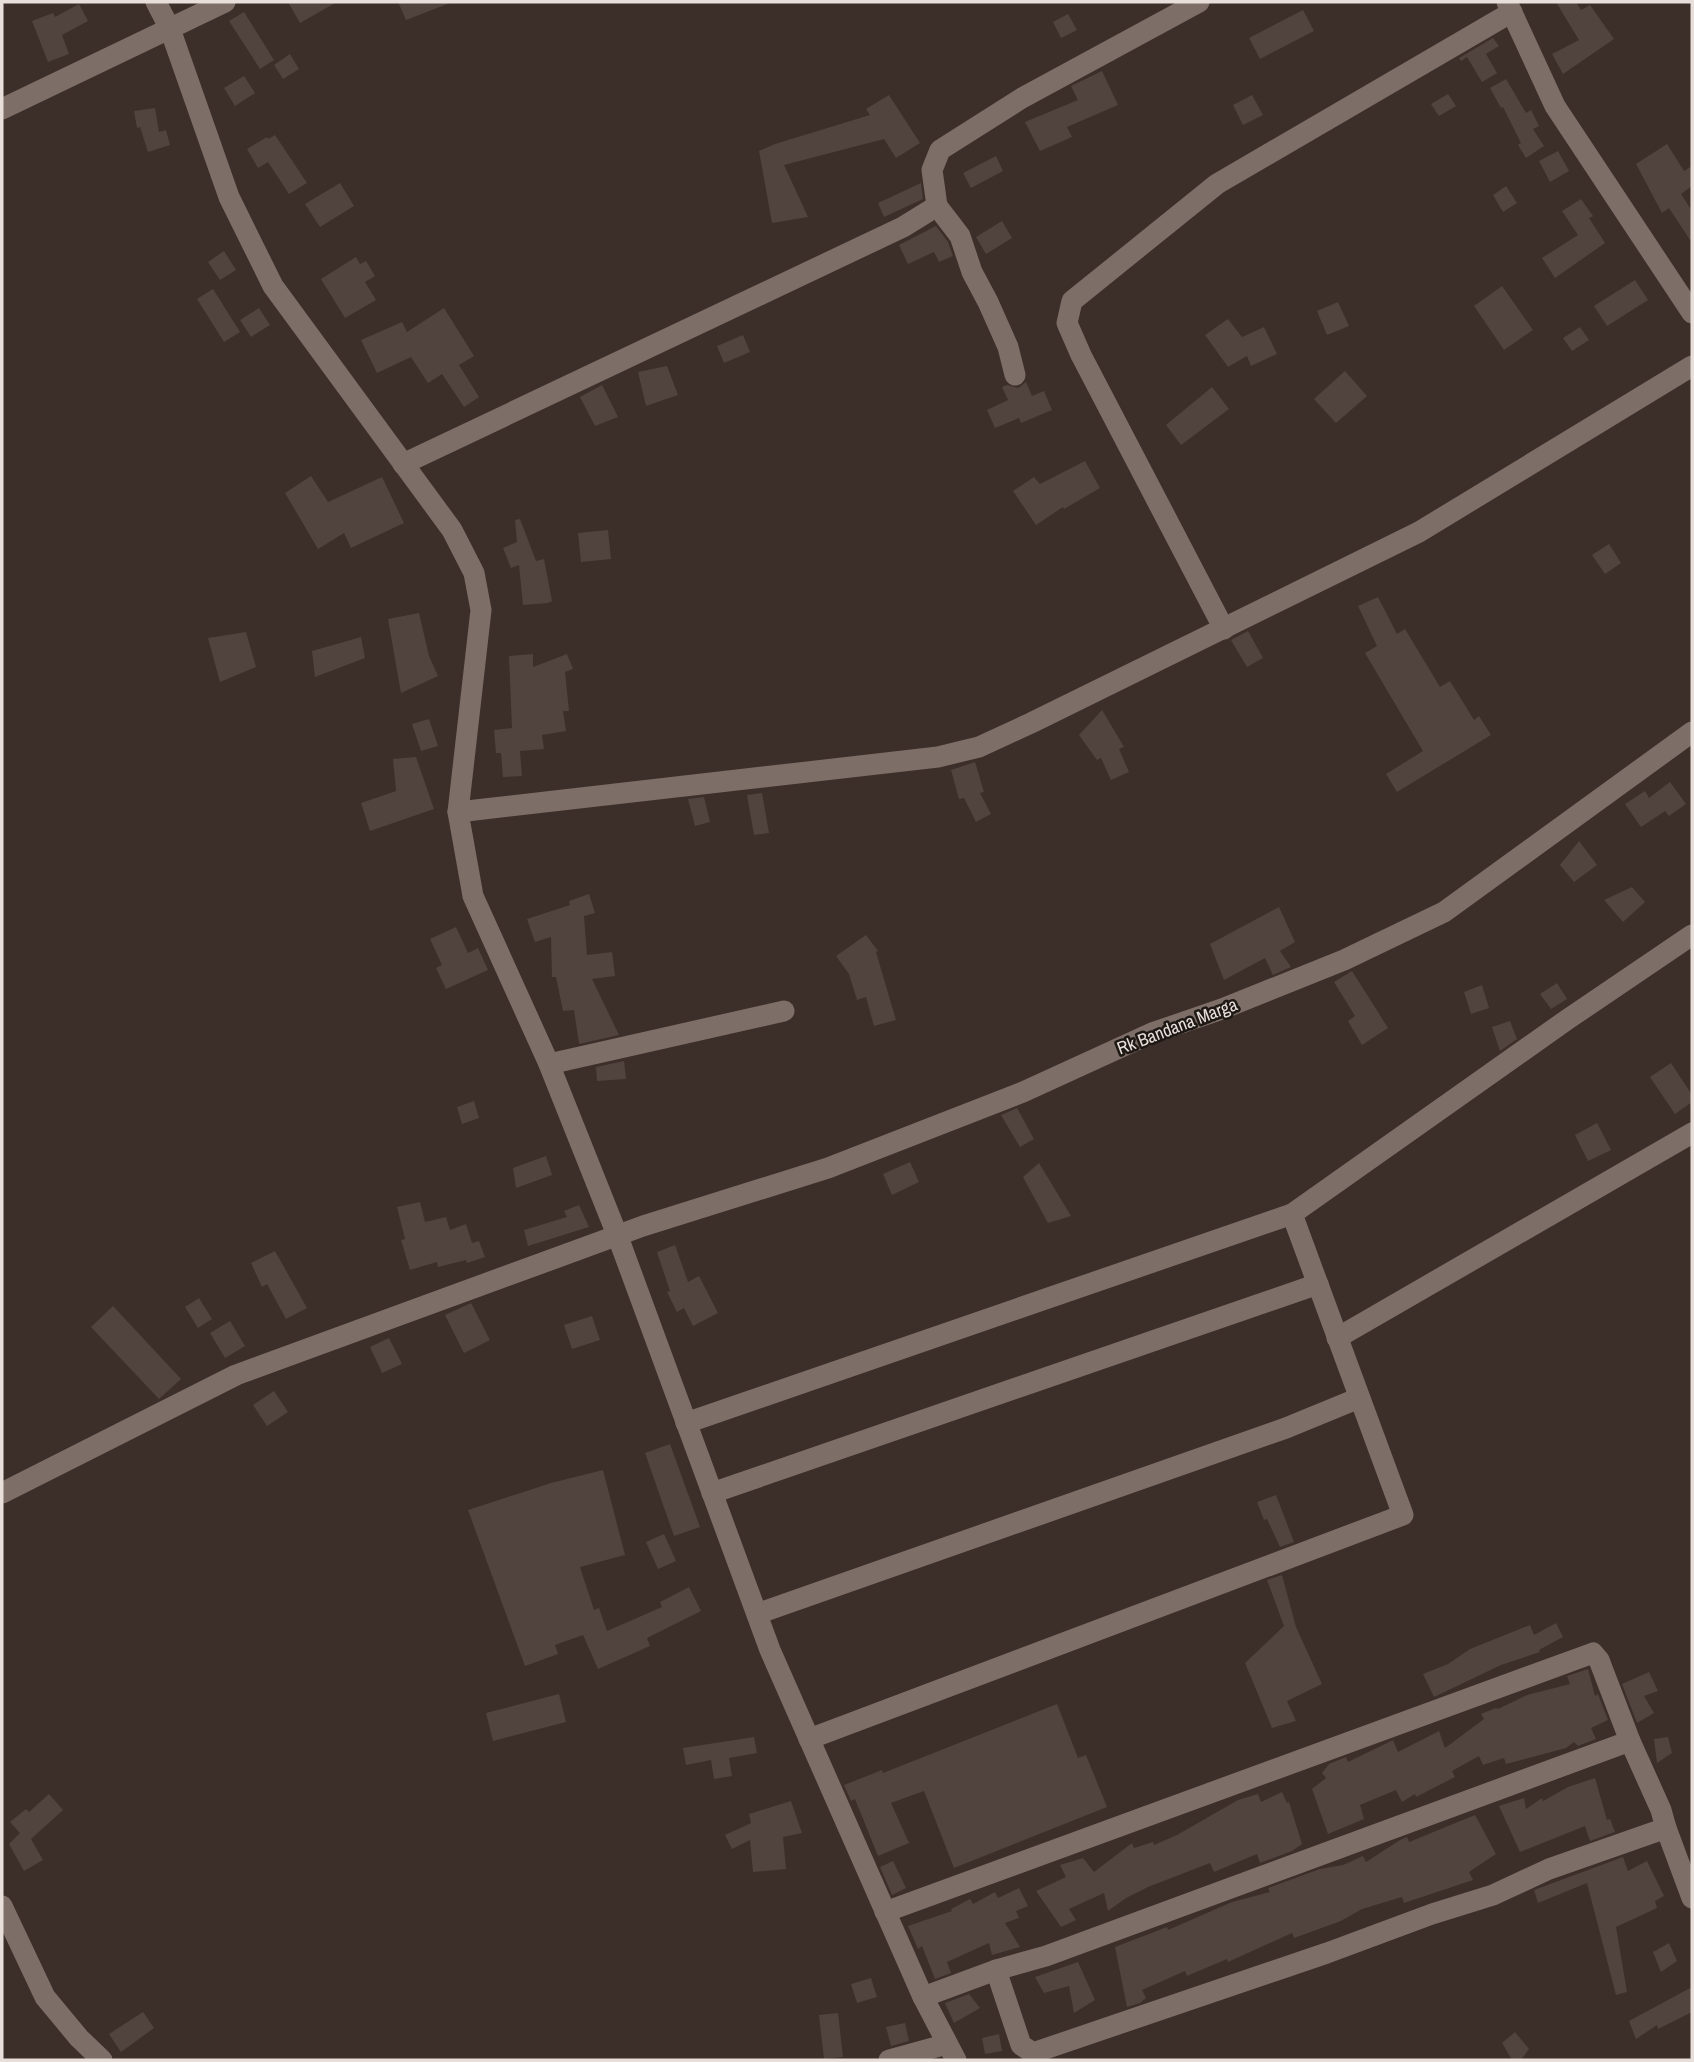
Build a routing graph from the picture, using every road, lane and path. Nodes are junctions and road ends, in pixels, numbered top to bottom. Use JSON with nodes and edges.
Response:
{"nodes":[{"id":1,"x":156,"y":2,"type":"edge"},
{"id":2,"x":225,"y":2,"type":"edge"},
{"id":3,"x":1199,"y":2,"type":"edge"},
{"id":4,"x":1510,"y":7,"type":"edge"},
{"id":5,"x":170,"y":29,"type":"junction"},
{"id":6,"x":2,"y":109,"type":"edge"},
{"id":7,"x":937,"y":206,"type":"junction"},
{"id":8,"x":1692,"y":313,"type":"edge"},
{"id":9,"x":1692,"y":366,"type":"edge"},
{"id":10,"x":1014,"y":375,"type":"dead end"},
{"id":11,"x":403,"y":464,"type":"junction"},
{"id":12,"x":1224,"y":629,"type":"junction"},
{"id":13,"x":1692,"y":732,"type":"edge"},
{"id":14,"x":458,"y":812,"type":"junction"},
{"id":15,"x":1692,"y":935,"type":"edge"},
{"id":16,"x":785,"y":1011,"type":"dead end"},
{"id":17,"x":549,"y":1064,"type":"junction"},
{"id":18,"x":1692,"y":1133,"type":"edge"},
{"id":19,"x":1292,"y":1214,"type":"junction"},
{"id":20,"x":618,"y":1237,"type":"junction"},
{"id":21,"x":1318,"y":1284,"type":"junction"},
{"id":22,"x":1337,"y":1338,"type":"junction"},
{"id":23,"x":1359,"y":1398,"type":"junction"},
{"id":24,"x":686,"y":1423,"type":"junction"},
{"id":25,"x":2,"y":1493,"type":"edge"},
{"id":26,"x":712,"y":1493,"type":"junction"},
{"id":27,"x":757,"y":1614,"type":"junction"},
{"id":28,"x":809,"y":1739,"type":"junction"},
{"id":29,"x":1630,"y":1741,"type":"junction"},
{"id":30,"x":1666,"y":1828,"type":"junction"},
{"id":31,"x":1692,"y":1898,"type":"edge"},
{"id":32,"x":2,"y":1906,"type":"edge"},
{"id":33,"x":885,"y":1912,"type":"junction"},
{"id":34,"x":996,"y":1970,"type":"junction"},
{"id":35,"x":923,"y":1997,"type":"junction"},
{"id":36,"x":951,"y":2052,"type":"edge"},
{"id":37,"x":103,"y":2060,"type":"edge"},
{"id":38,"x":889,"y":2060,"type":"edge"}],
"edges":[{"from":1,"to":5,"type":"street"},
{"from":2,"to":5,"type":"street"},
{"from":3,"to":7,"type":"street"},
{"from":4,"to":8,"type":"street"},
{"from":4,"to":12,"type":"street"},
{"from":5,"to":6,"type":"street"},
{"from":5,"to":11,"type":"street"},
{"from":7,"to":10,"type":"street"},
{"from":7,"to":11,"type":"street"},
{"from":9,"to":12,"type":"street"},
{"from":11,"to":14,"type":"street"},
{"from":12,"to":14,"type":"street"},
{"from":13,"to":20,"type":"street","name":"Rk Bandana Marga"},
{"from":14,"to":17,"type":"street"},
{"from":15,"to":19,"type":"street"},
{"from":16,"to":17,"type":"street"},
{"from":17,"to":20,"type":"street"},
{"from":18,"to":22,"type":"street"},
{"from":19,"to":21,"type":"street"},
{"from":19,"to":24,"type":"street"},
{"from":20,"to":24,"type":"street"},
{"from":20,"to":25,"type":"street","name":"Rk Bandana Marga"},
{"from":21,"to":22,"type":"street"},
{"from":21,"to":26,"type":"street"},
{"from":22,"to":23,"type":"street"},
{"from":23,"to":27,"type":"street"},
{"from":23,"to":28,"type":"street"},
{"from":24,"to":26,"type":"street"},
{"from":26,"to":27,"type":"street"},
{"from":27,"to":28,"type":"street"},
{"from":28,"to":33,"type":"street"},
{"from":29,"to":30,"type":"street"},
{"from":29,"to":33,"type":"street"},
{"from":29,"to":34,"type":"street"},
{"from":30,"to":31,"type":"street"},
{"from":30,"to":34,"type":"street"},
{"from":32,"to":37,"type":"street"},
{"from":33,"to":35,"type":"street"},
{"from":34,"to":35,"type":"street"},
{"from":35,"to":36,"type":"street"},
{"from":36,"to":38,"type":"street"}]}
